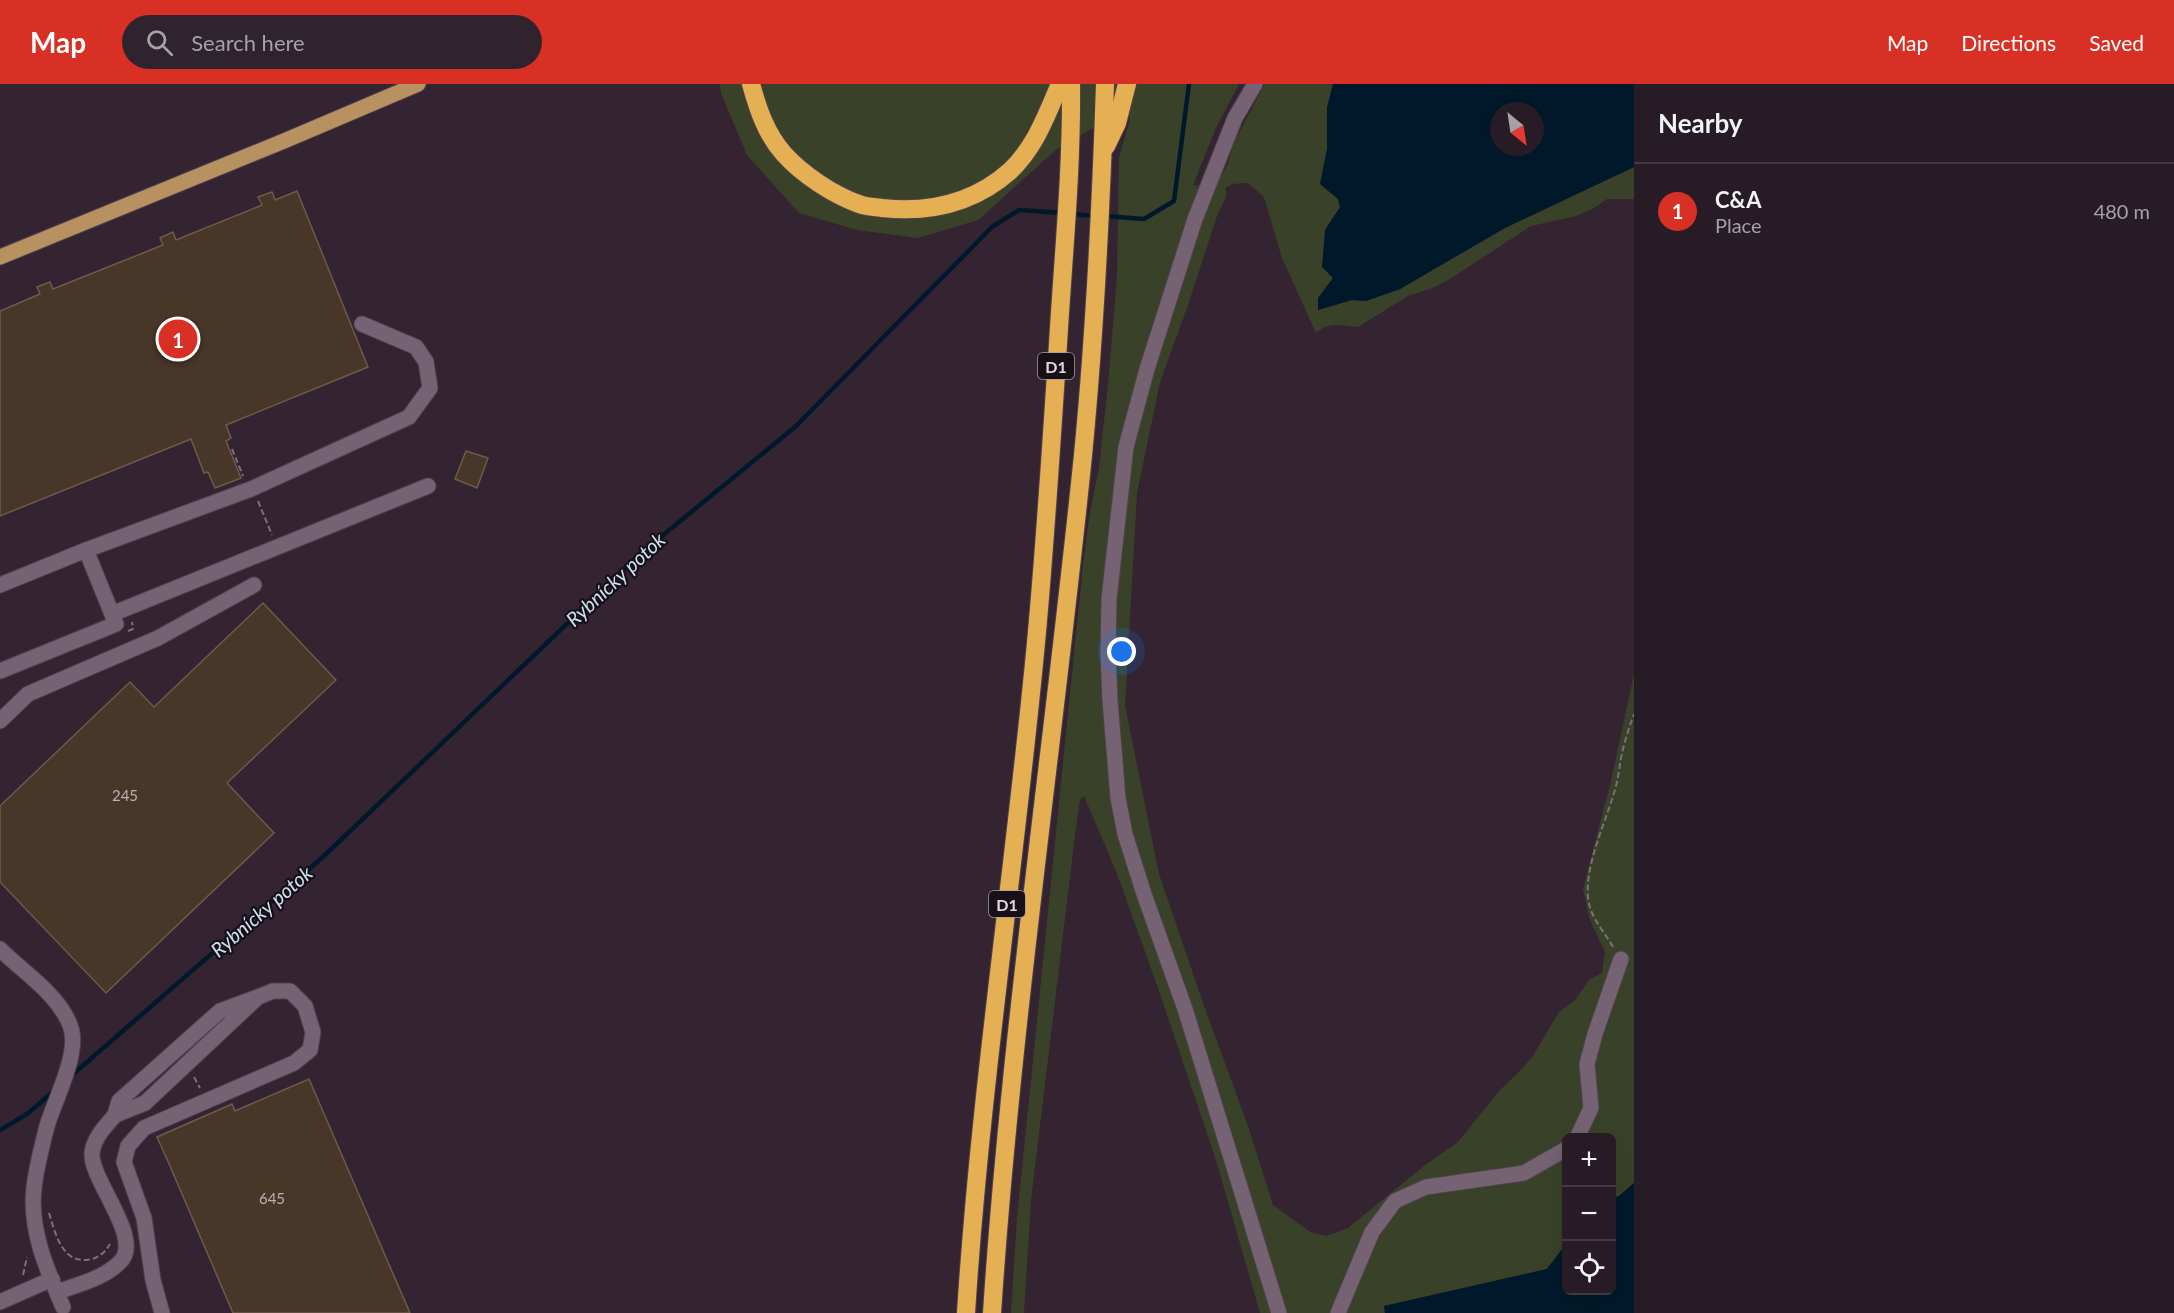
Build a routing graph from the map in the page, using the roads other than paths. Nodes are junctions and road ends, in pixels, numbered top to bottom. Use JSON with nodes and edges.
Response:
{"nodes":[{"id":1,"x":418,"y":84,"type":"edge"},
{"id":2,"x":751,"y":84,"type":"edge"},
{"id":3,"x":1060,"y":84,"type":"edge"},
{"id":4,"x":1071,"y":84,"type":"edge"},
{"id":5,"x":1105,"y":84,"type":"edge"},
{"id":6,"x":1127,"y":84,"type":"edge"},
{"id":7,"x":1255,"y":84,"type":"edge"},
{"id":8,"x":1104,"y":150,"type":"junction"},
{"id":9,"x":2,"y":255,"type":"edge"},
{"id":10,"x":362,"y":324,"type":"dead end"},
{"id":11,"x":428,"y":486,"type":"dead end"},
{"id":12,"x":86,"y":550,"type":"junction"},
{"id":13,"x":0,"y":585,"type":"edge"},
{"id":14,"x":254,"y":585,"type":"dead end"},
{"id":15,"x":112,"y":614,"type":"junction"},
{"id":16,"x":0,"y":671,"type":"edge"},
{"id":17,"x":0,"y":721,"type":"edge"},
{"id":18,"x":0,"y":949,"type":"edge"},
{"id":19,"x":1622,"y":959,"type":"road end"},
{"id":20,"x":1579,"y":1133,"type":"edge"},
{"id":21,"x":1562,"y":1151,"type":"edge"},
{"id":22,"x":0,"y":1302,"type":"edge"},
{"id":23,"x":60,"y":1302,"type":"edge"},
{"id":24,"x":162,"y":1313,"type":"edge"},
{"id":25,"x":966,"y":1313,"type":"edge"},
{"id":26,"x":992,"y":1313,"type":"edge"},
{"id":27,"x":1279,"y":1313,"type":"edge"},
{"id":28,"x":1338,"y":1313,"type":"edge"}],
"edges":[{"from":1,"to":9,"type":"main road"},
{"from":2,"to":3,"type":"highway"},
{"from":4,"to":25,"type":"highway","number":"D1"},
{"from":5,"to":8,"type":"highway","number":"D1"},
{"from":6,"to":8,"type":"highway"},
{"from":7,"to":27,"type":"lane"},
{"from":8,"to":26,"type":"highway","number":"D1"},
{"from":10,"to":12,"type":"lane"},
{"from":11,"to":15,"type":"lane"},
{"from":12,"to":13,"type":"lane"},
{"from":12,"to":15,"type":"lane"},
{"from":14,"to":17,"type":"lane"},
{"from":15,"to":16,"type":"lane"},
{"from":18,"to":23,"type":"lane"},
{"from":19,"to":20,"type":"lane"},
{"from":21,"to":28,"type":"lane"},
{"from":22,"to":23,"type":"lane"},
{"from":23,"to":24,"type":"lane"}]}
